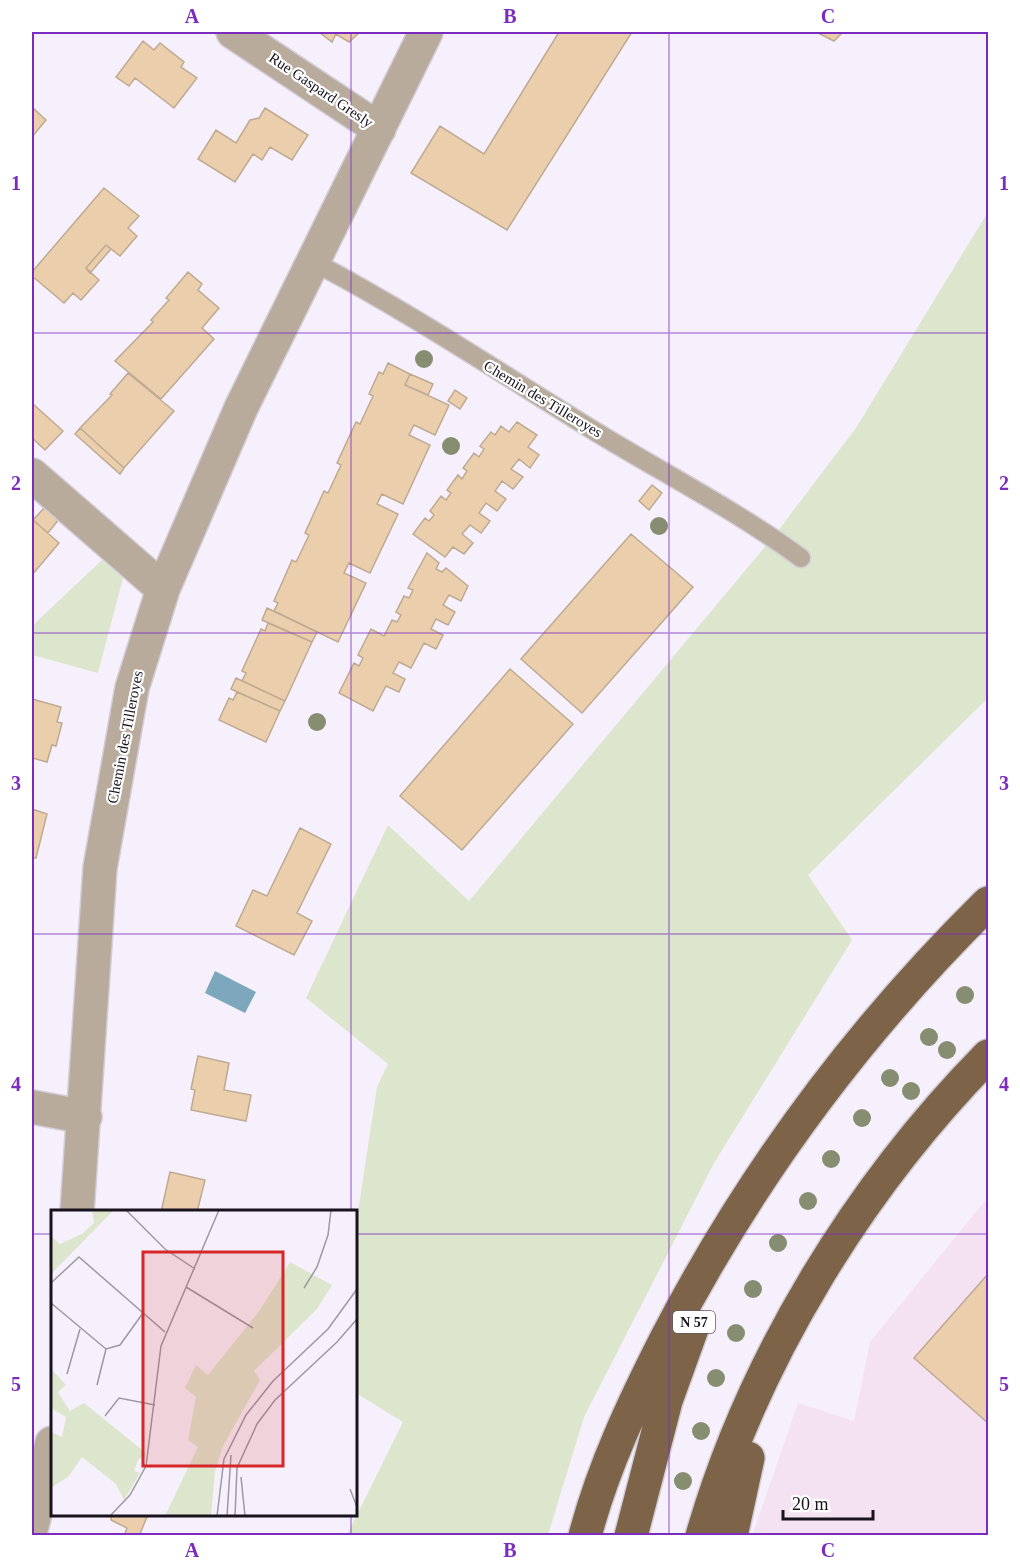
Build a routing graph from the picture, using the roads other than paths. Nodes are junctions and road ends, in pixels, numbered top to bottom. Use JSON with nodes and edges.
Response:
{"nodes":[{"id":1,"x":233,"y":32,"type":"edge"},
{"id":2,"x":426,"y":32,"type":"edge"},
{"id":3,"x":379,"y":129,"type":"junction"},
{"id":4,"x":312,"y":261,"type":"junction"},
{"id":5,"x":32,"y":475,"type":"edge"},
{"id":6,"x":801,"y":558,"type":"dead end"},
{"id":7,"x":163,"y":589,"type":"junction"},
{"id":8,"x":988,"y":903,"type":"edge"},
{"id":9,"x":988,"y":1056,"type":"edge"},
{"id":10,"x":32,"y":1107,"type":"edge"},
{"id":11,"x":85,"y":1117,"type":"junction"},
{"id":12,"x":798,"y":1125,"type":"junction"},
{"id":13,"x":77,"y":1210,"type":"edge"},
{"id":14,"x":771,"y":1365,"type":"junction"},
{"id":15,"x":51,"y":1447,"type":"edge"},
{"id":16,"x":32,"y":1526,"type":"edge"},
{"id":17,"x":585,"y":1536,"type":"edge"},
{"id":18,"x":631,"y":1536,"type":"edge"},
{"id":19,"x":702,"y":1536,"type":"edge"},
{"id":20,"x":731,"y":1536,"type":"edge"}],
"edges":[{"from":1,"to":3,"type":"street","name":"Rue Gaspard Gresly"},
{"from":2,"to":3,"type":"street","name":"Chemin des Tilleroyes"},
{"from":3,"to":4,"type":"street","name":"Chemin des Tilleroyes"},
{"from":4,"to":6,"type":"lane","name":"Chemin des Tilleroyes"},
{"from":4,"to":7,"type":"street","name":"Chemin des Tilleroyes"},
{"from":5,"to":7,"type":"street"},
{"from":7,"to":11,"type":"street","name":"Chemin des Tilleroyes"},
{"from":8,"to":12,"type":"highway","number":"N 57"},
{"from":9,"to":14,"type":"highway"},
{"from":10,"to":11,"type":"street"},
{"from":11,"to":13,"type":"street","name":"Chemin des Tilleroyes"},
{"from":12,"to":17,"type":"highway"},
{"from":12,"to":18,"type":"highway","number":"N 57"},
{"from":14,"to":19,"type":"highway"},
{"from":14,"to":20,"type":"highway"},
{"from":15,"to":16,"type":"street"}]}
